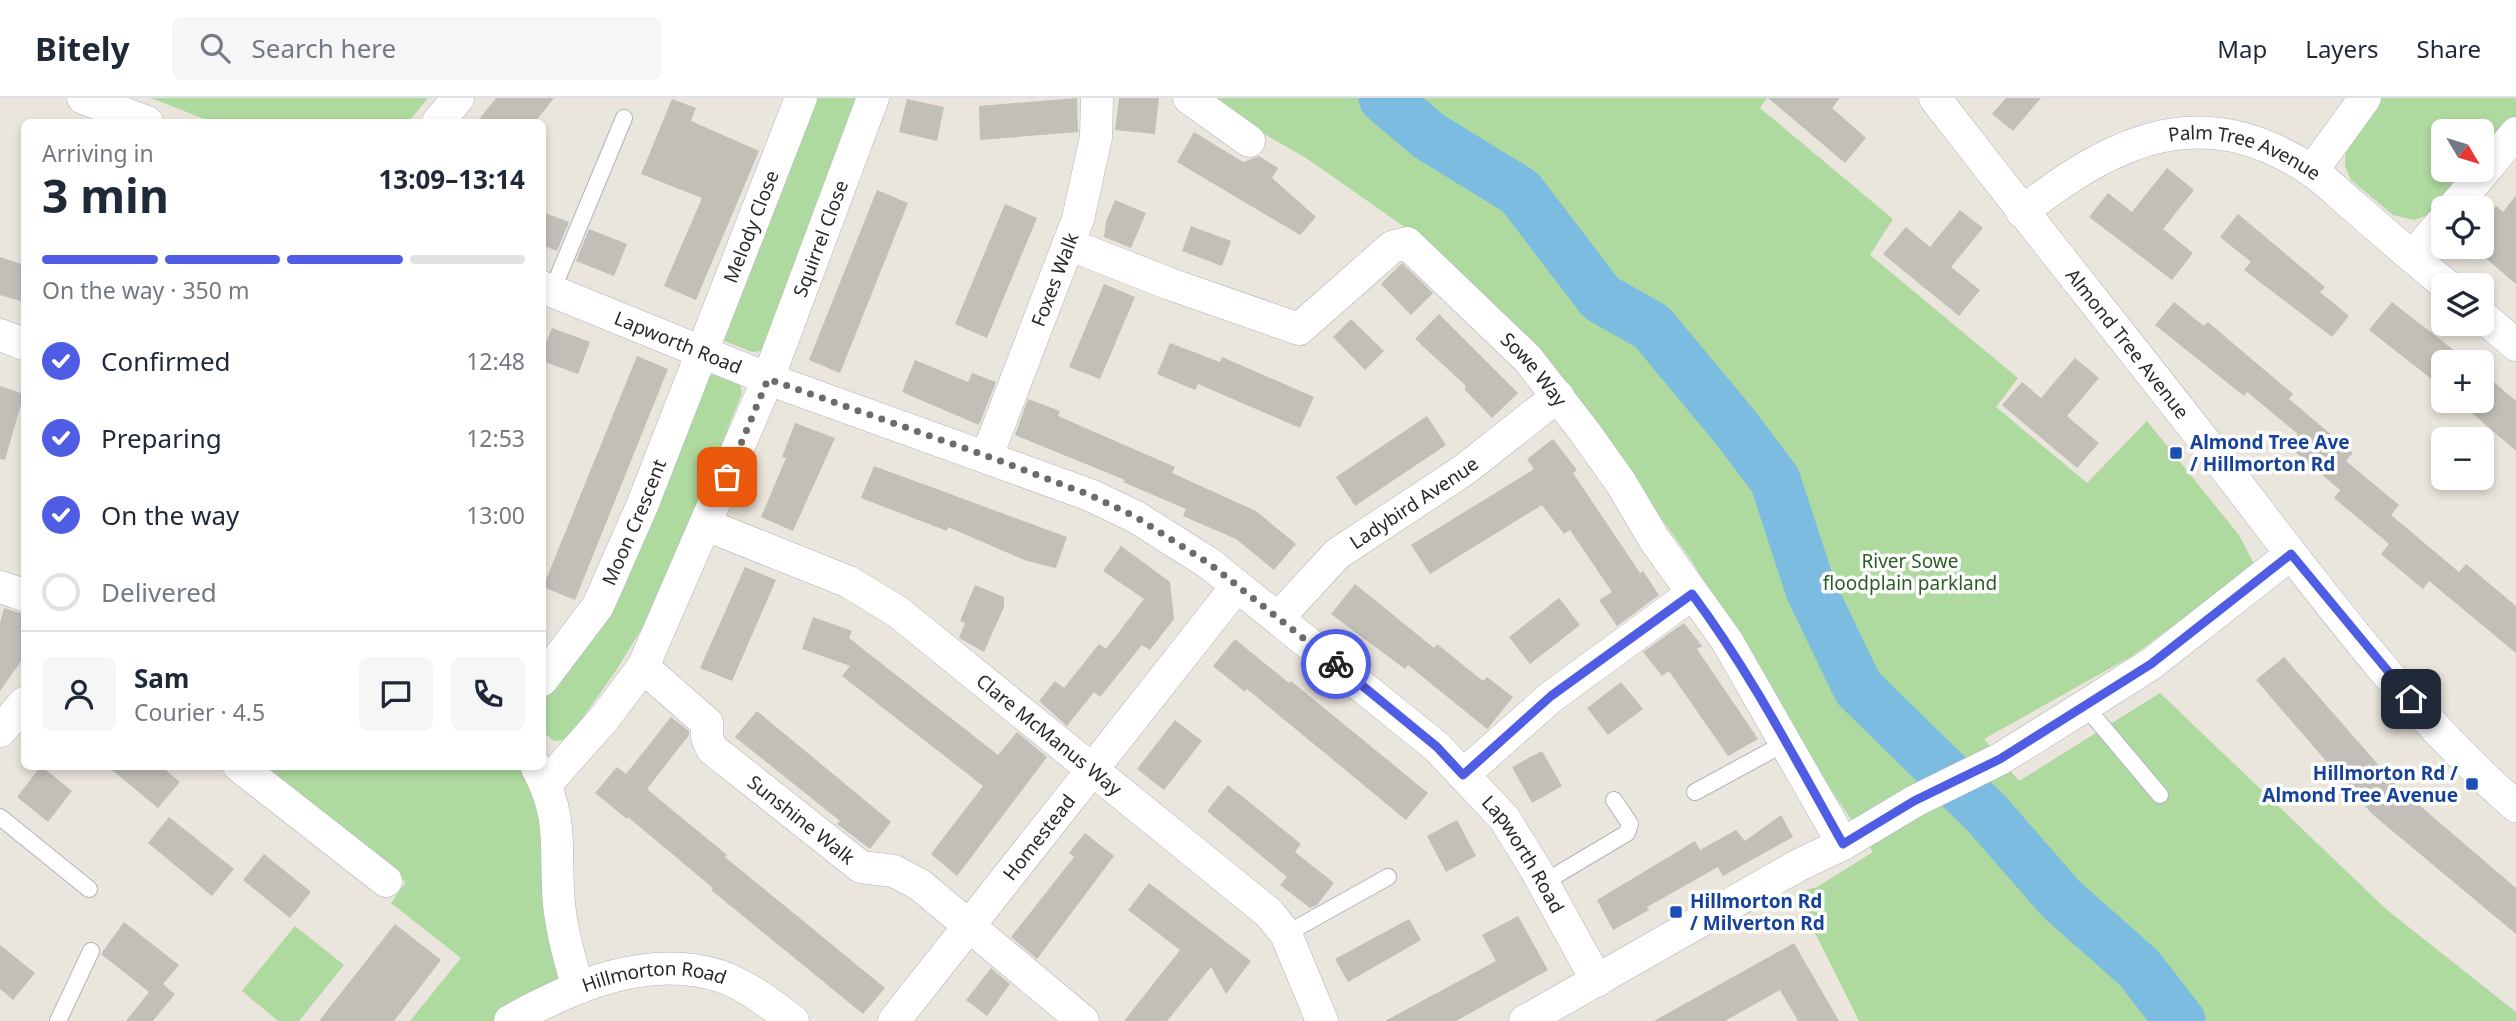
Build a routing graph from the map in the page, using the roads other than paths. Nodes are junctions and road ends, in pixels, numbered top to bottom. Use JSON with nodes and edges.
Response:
{"nodes":[{"id":1,"x":83,"y":98,"type":"edge"},
{"id":2,"x":458,"y":98,"type":"edge"},
{"id":3,"x":801,"y":98,"type":"edge"},
{"id":4,"x":873,"y":98,"type":"edge"},
{"id":5,"x":1097,"y":98,"type":"edge"},
{"id":6,"x":1189,"y":98,"type":"edge"},
{"id":7,"x":1935,"y":98,"type":"edge"},
{"id":8,"x":2365,"y":98,"type":"edge"},
{"id":9,"x":624,"y":118,"type":"dead end"},
{"id":10,"x":139,"y":119,"type":"edge"},
{"id":11,"x":440,"y":119,"type":"edge"},
{"id":12,"x":2516,"y":134,"type":"edge"},
{"id":13,"x":1249,"y":141,"type":"dead end"},
{"id":14,"x":2312,"y":171,"type":"junction"},
{"id":15,"x":2463,"y":196,"type":"edge"},
{"id":16,"x":2022,"y":212,"type":"junction"},
{"id":17,"x":2431,"y":234,"type":"edge"},
{"id":18,"x":1068,"y":244,"type":"junction"},
{"id":19,"x":2412,"y":257,"type":"junction"},
{"id":20,"x":2431,"y":273,"type":"edge"},
{"id":21,"x":547,"y":289,"type":"edge"},
{"id":22,"x":2494,"y":326,"type":"edge"},
{"id":23,"x":0,"y":335,"type":"edge"},
{"id":24,"x":21,"y":343,"type":"edge"},
{"id":25,"x":2516,"y":345,"type":"edge"},
{"id":26,"x":700,"y":353,"type":"junction"},
{"id":27,"x":768,"y":379,"type":"junction"},
{"id":28,"x":1558,"y":396,"type":"junction"},
{"id":29,"x":987,"y":456,"type":"junction"},
{"id":30,"x":706,"y":525,"type":"junction"},
{"id":31,"x":2291,"y":554,"type":"junction"},
{"id":32,"x":1237,"y":586,"type":"junction"},
{"id":33,"x":0,"y":587,"type":"edge"},
{"id":34,"x":21,"y":594,"type":"edge"},
{"id":35,"x":1692,"y":594,"type":"junction"},
{"id":36,"x":1279,"y":617,"type":"junction"},
{"id":37,"x":643,"y":667,"type":"junction"},
{"id":38,"x":546,"y":675,"type":"edge"},
{"id":39,"x":2085,"y":706,"type":"junction"},
{"id":40,"x":21,"y":707,"type":"edge"},
{"id":41,"x":0,"y":731,"type":"edge"},
{"id":42,"x":1787,"y":742,"type":"junction"},
{"id":43,"x":1092,"y":768,"type":"junction"},
{"id":44,"x":244,"y":770,"type":"edge"},
{"id":45,"x":541,"y":775,"type":"edge"},
{"id":46,"x":1463,"y":775,"type":"junction"},
{"id":47,"x":1695,"y":792,"type":"dead end"},
{"id":48,"x":2160,"y":795,"type":"dead end"},
{"id":49,"x":1614,"y":800,"type":"dead end"},
{"id":50,"x":2516,"y":806,"type":"edge"},
{"id":51,"x":0,"y":817,"type":"edge"},
{"id":52,"x":1843,"y":844,"type":"junction"},
{"id":53,"x":1388,"y":877,"type":"dead end"},
{"id":54,"x":386,"y":881,"type":"dead end"},
{"id":55,"x":1543,"y":883,"type":"junction"},
{"id":56,"x":89,"y":889,"type":"dead end"},
{"id":57,"x":968,"y":926,"type":"junction"},
{"id":58,"x":1286,"y":934,"type":"junction"},
{"id":59,"x":91,"y":950,"type":"dead end"},
{"id":60,"x":1597,"y":981,"type":"junction"},
{"id":61,"x":578,"y":988,"type":"junction"},
{"id":62,"x":523,"y":1018,"type":"edge"},
{"id":63,"x":58,"y":1021,"type":"edge"},
{"id":64,"x":793,"y":1021,"type":"edge"},
{"id":65,"x":894,"y":1021,"type":"edge"},
{"id":66,"x":1083,"y":1021,"type":"edge"},
{"id":67,"x":1322,"y":1021,"type":"edge"},
{"id":68,"x":1525,"y":1021,"type":"edge"}],
"edges":[{"from":1,"to":10,"type":"street"},
{"from":2,"to":11,"type":"street"},
{"from":3,"to":26,"type":"street","name":"Melody Close"},
{"from":4,"to":27,"type":"street","name":"Squirrel Close"},
{"from":5,"to":18,"type":"street","name":"Foxes Walk"},
{"from":6,"to":13,"type":"street"},
{"from":7,"to":16,"type":"street","name":"Almond Tree Avenue"},
{"from":8,"to":14,"type":"street"},
{"from":9,"to":21,"type":"lane"},
{"from":12,"to":15,"type":"street"},
{"from":14,"to":16,"type":"street","name":"Palm Tree Avenue"},
{"from":14,"to":19,"type":"street","name":"Palm Tree Avenue"},
{"from":16,"to":31,"type":"street","name":"Almond Tree Avenue"},
{"from":17,"to":19,"type":"street"},
{"from":18,"to":28,"type":"street","name":"Sowe Way"},
{"from":18,"to":29,"type":"street","name":"Foxes Walk"},
{"from":19,"to":20,"type":"street","name":"Palm Tree Avenue"},
{"from":21,"to":26,"type":"street","name":"Lapworth Road"},
{"from":22,"to":25,"type":"street"},
{"from":23,"to":24,"type":"street"},
{"from":26,"to":27,"type":"street","name":"Lapworth Road"},
{"from":26,"to":38,"type":"street","name":"Moon Crescent"},
{"from":27,"to":29,"type":"street","name":"Lapworth Road"},
{"from":27,"to":30,"type":"street"},
{"from":28,"to":35,"type":"street","name":"Sowe Way"},
{"from":28,"to":36,"type":"street","name":"Ladybird Avenue"},
{"from":29,"to":32,"type":"street","name":"Lapworth Road"},
{"from":30,"to":37,"type":"street"},
{"from":30,"to":43,"type":"street","name":"Clare McManus Way"},
{"from":31,"to":39,"type":"street"},
{"from":31,"to":50,"type":"street","name":"Almond Tree Avenue"},
{"from":32,"to":36,"type":"street","name":"Lapworth Road"},
{"from":32,"to":43,"type":"street","name":"Homestead"},
{"from":33,"to":34,"type":"street"},
{"from":35,"to":42,"type":"street","name":"Sowe Way"},
{"from":35,"to":46,"type":"street"},
{"from":36,"to":46,"type":"street","name":"Lapworth Road"},
{"from":37,"to":45,"type":"street"},
{"from":37,"to":57,"type":"street","name":"Sunshine Walk"},
{"from":39,"to":48,"type":"lane"},
{"from":39,"to":52,"type":"street"},
{"from":40,"to":41,"type":"street"},
{"from":42,"to":47,"type":"lane"},
{"from":42,"to":52,"type":"street","name":"Sowe Way"},
{"from":43,"to":57,"type":"street","name":"Homestead"},
{"from":43,"to":58,"type":"street","name":"Clare McManus Way"},
{"from":44,"to":54,"type":"street"},
{"from":45,"to":61,"type":"street"},
{"from":46,"to":55,"type":"street","name":"Lapworth Road"},
{"from":49,"to":55,"type":"lane"},
{"from":51,"to":56,"type":"lane"},
{"from":52,"to":60,"type":"street"},
{"from":53,"to":58,"type":"lane"},
{"from":55,"to":60,"type":"street","name":"Lapworth Road"},
{"from":57,"to":65,"type":"street","name":"Homestead"},
{"from":57,"to":66,"type":"street","name":"Sunshine Walk"},
{"from":58,"to":67,"type":"street","name":"Clare McManus Way"},
{"from":59,"to":63,"type":"lane"},
{"from":60,"to":68,"type":"street"},
{"from":61,"to":62,"type":"street","name":"Hillmorton Road"},
{"from":61,"to":64,"type":"street","name":"Hillmorton Road"}]}
